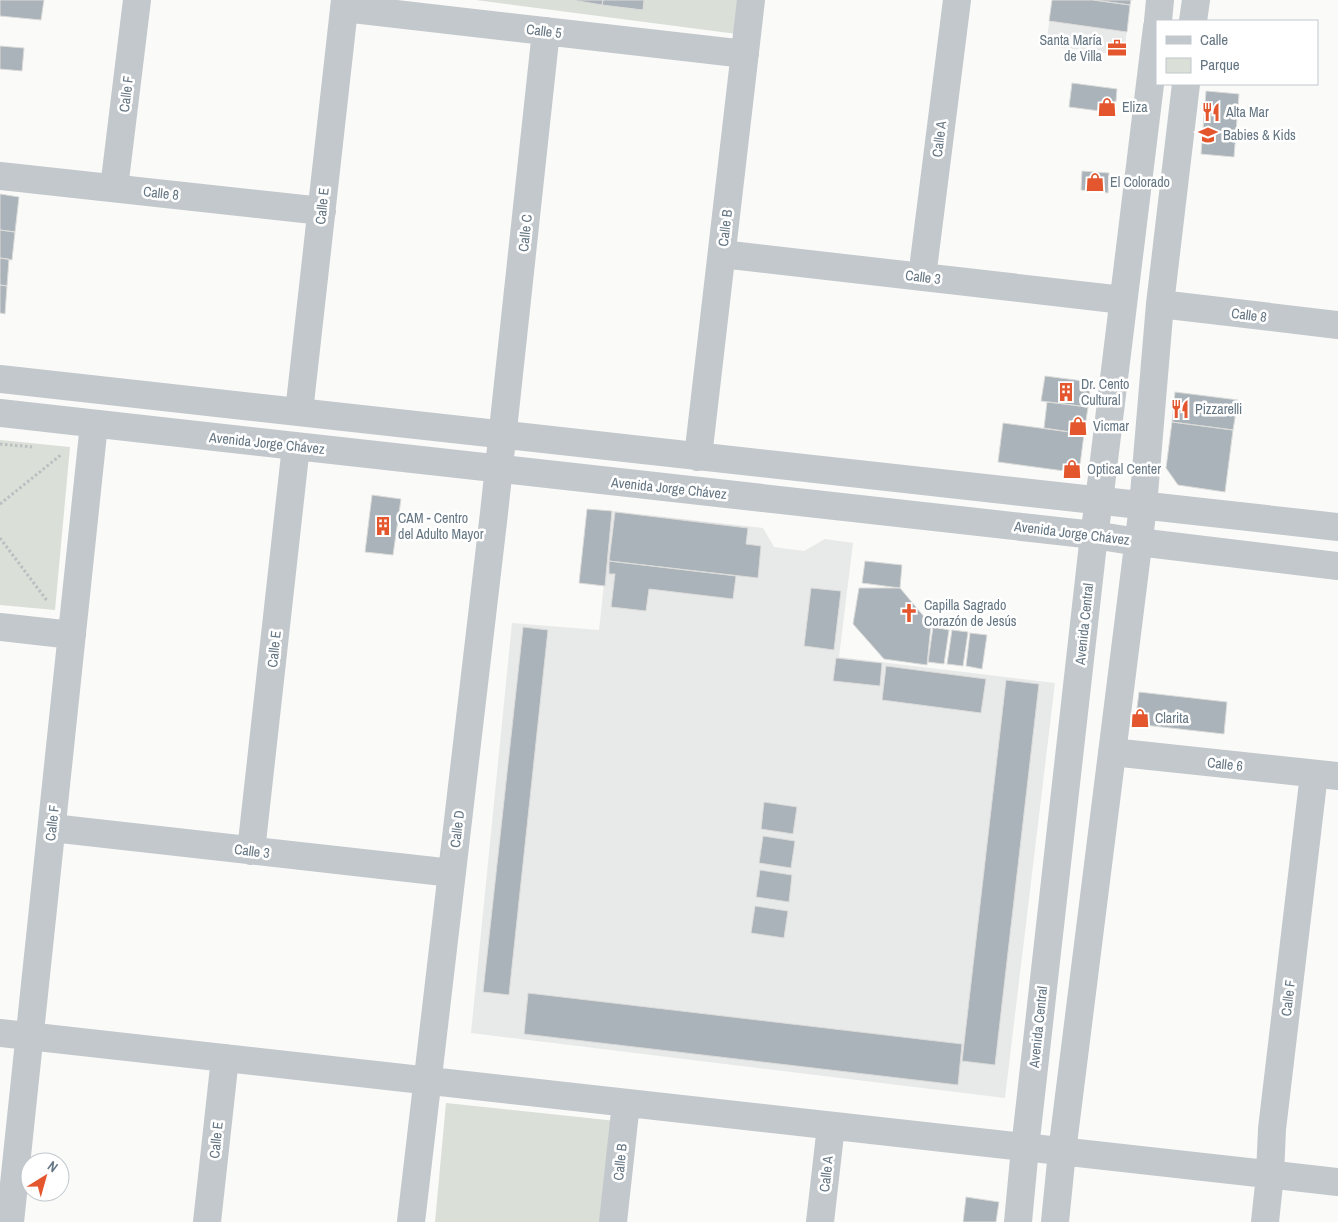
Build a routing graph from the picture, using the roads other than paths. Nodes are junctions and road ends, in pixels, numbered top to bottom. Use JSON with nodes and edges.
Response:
{"nodes":[{"id":1,"x":137,"y":0,"type":"edge"},
{"id":2,"x":751,"y":0,"type":"edge"},
{"id":3,"x":957,"y":0,"type":"edge"},
{"id":4,"x":1160,"y":0,"type":"edge"},
{"id":5,"x":1196,"y":0,"type":"edge"},
{"id":6,"x":344,"y":4,"type":"edge"},
{"id":7,"x":1158,"y":20,"type":"edge"},
{"id":8,"x":1193,"y":20,"type":"edge"},
{"id":9,"x":546,"y":31,"type":"junction"},
{"id":10,"x":1156,"y":36,"type":"edge"},
{"id":11,"x":745,"y":54,"type":"junction"},
{"id":12,"x":1186,"y":85,"type":"edge"},
{"id":13,"x":0,"y":176,"type":"edge"},
{"id":14,"x":114,"y":188,"type":"junction"},
{"id":15,"x":322,"y":211,"type":"junction"},
{"id":16,"x":722,"y":254,"type":"junction"},
{"id":17,"x":922,"y":277,"type":"junction"},
{"id":18,"x":1123,"y":300,"type":"junction"},
{"id":19,"x":1160,"y":304,"type":"junction"},
{"id":20,"x":1338,"y":325,"type":"edge"},
{"id":21,"x":0,"y":380,"type":"edge"},
{"id":22,"x":298,"y":412,"type":"junction"},
{"id":23,"x":0,"y":414,"type":"edge"},
{"id":24,"x":94,"y":424,"type":"junction"},
{"id":25,"x":503,"y":435,"type":"junction"},
{"id":26,"x":296,"y":446,"type":"junction"},
{"id":27,"x":698,"y":457,"type":"junction"},
{"id":28,"x":499,"y":469,"type":"junction"},
{"id":29,"x":1099,"y":501,"type":"junction"},
{"id":30,"x":1143,"y":506,"type":"junction"},
{"id":31,"x":1338,"y":527,"type":"edge"},
{"id":32,"x":1094,"y":535,"type":"junction"},
{"id":33,"x":1138,"y":542,"type":"junction"},
{"id":34,"x":1338,"y":566,"type":"edge"},
{"id":35,"x":0,"y":627,"type":"edge"},
{"id":36,"x":72,"y":635,"type":"junction"},
{"id":37,"x":1112,"y":752,"type":"junction"},
{"id":38,"x":1326,"y":775,"type":"edge"},
{"id":39,"x":52,"y":828,"type":"junction"},
{"id":40,"x":251,"y":851,"type":"junction"},
{"id":41,"x":452,"y":874,"type":"junction"},
{"id":42,"x":0,"y":1033,"type":"edge"},
{"id":43,"x":29,"y":1036,"type":"junction"},
{"id":44,"x":225,"y":1058,"type":"junction"},
{"id":45,"x":428,"y":1081,"type":"junction"},
{"id":46,"x":626,"y":1103,"type":"junction"},
{"id":47,"x":831,"y":1126,"type":"junction"},
{"id":48,"x":1025,"y":1148,"type":"junction"},
{"id":49,"x":1062,"y":1152,"type":"junction"},
{"id":50,"x":1270,"y":1175,"type":"junction"},
{"id":51,"x":1338,"y":1182,"type":"edge"},
{"id":52,"x":10,"y":1222,"type":"edge"},
{"id":53,"x":207,"y":1222,"type":"edge"},
{"id":54,"x":411,"y":1222,"type":"edge"},
{"id":55,"x":613,"y":1222,"type":"edge"},
{"id":56,"x":820,"y":1222,"type":"edge"},
{"id":57,"x":1018,"y":1222,"type":"edge"},
{"id":58,"x":1055,"y":1222,"type":"edge"},
{"id":59,"x":1265,"y":1222,"type":"edge"}],
"edges":[{"from":1,"to":14,"type":"street","name":"Calle F"},
{"from":2,"to":11,"type":"street","name":"Calle B"},
{"from":3,"to":17,"type":"street","name":"Calle A"},
{"from":4,"to":7,"type":"street"},
{"from":5,"to":8,"type":"street"},
{"from":6,"to":9,"type":"street","name":"Calle 5"},
{"from":6,"to":15,"type":"street","name":"Calle E"},
{"from":9,"to":11,"type":"street","name":"Calle 5"},
{"from":9,"to":25,"type":"street","name":"Calle C"},
{"from":10,"to":18,"type":"street","name":"Avenida Central"},
{"from":11,"to":16,"type":"street","name":"Calle B"},
{"from":12,"to":19,"type":"street"},
{"from":13,"to":14,"type":"street","name":"Calle 8"},
{"from":14,"to":15,"type":"street","name":"Calle 8"},
{"from":15,"to":22,"type":"street","name":"Calle E"},
{"from":16,"to":17,"type":"street","name":"Calle 3"},
{"from":16,"to":27,"type":"street","name":"Calle B"},
{"from":17,"to":18,"type":"street","name":"Calle 3"},
{"from":18,"to":29,"type":"street","name":"Avenida Central"},
{"from":19,"to":20,"type":"street","name":"Calle 8"},
{"from":19,"to":30,"type":"street"},
{"from":21,"to":22,"type":"street"},
{"from":22,"to":25,"type":"street"},
{"from":23,"to":24,"type":"street","name":"Avenida Jorge Chávez"},
{"from":24,"to":26,"type":"street","name":"Avenida Jorge Chávez"},
{"from":24,"to":36,"type":"street","name":"Calle F"},
{"from":25,"to":27,"type":"street"},
{"from":25,"to":28,"type":"street","name":"Calle D"},
{"from":26,"to":28,"type":"street","name":"Avenida Jorge Chávez"},
{"from":26,"to":40,"type":"street","name":"Calle E"},
{"from":27,"to":29,"type":"street"},
{"from":28,"to":32,"type":"street","name":"Avenida Jorge Chávez"},
{"from":28,"to":41,"type":"street","name":"Calle D"},
{"from":29,"to":30,"type":"street"},
{"from":29,"to":32,"type":"street","name":"Avenida Central"},
{"from":30,"to":31,"type":"street"},
{"from":30,"to":33,"type":"street"},
{"from":32,"to":33,"type":"street","name":"Avenida Jorge Chávez"},
{"from":32,"to":48,"type":"street","name":"Avenida Central"},
{"from":33,"to":34,"type":"street","name":"Avenida Jorge Chávez"},
{"from":33,"to":37,"type":"street"},
{"from":35,"to":36,"type":"street"},
{"from":36,"to":39,"type":"street","name":"Calle F"},
{"from":37,"to":38,"type":"street","name":"Calle 6"},
{"from":37,"to":49,"type":"street"},
{"from":38,"to":50,"type":"street","name":"Calle F"},
{"from":39,"to":40,"type":"street","name":"Calle 3"},
{"from":39,"to":43,"type":"street","name":"Calle F"},
{"from":40,"to":41,"type":"street","name":"Calle 3"},
{"from":41,"to":45,"type":"street","name":"Calle D"},
{"from":42,"to":43,"type":"street"},
{"from":43,"to":44,"type":"street"},
{"from":43,"to":52,"type":"street","name":"Calle F"},
{"from":44,"to":45,"type":"street"},
{"from":44,"to":53,"type":"street","name":"Calle E"},
{"from":45,"to":46,"type":"street"},
{"from":45,"to":54,"type":"street","name":"Calle D"},
{"from":46,"to":47,"type":"street"},
{"from":46,"to":55,"type":"street","name":"Calle B"},
{"from":47,"to":48,"type":"street"},
{"from":47,"to":56,"type":"street","name":"Calle A"},
{"from":48,"to":49,"type":"street"},
{"from":48,"to":57,"type":"street","name":"Avenida Central"},
{"from":49,"to":50,"type":"street"},
{"from":49,"to":58,"type":"street"},
{"from":50,"to":51,"type":"street"},
{"from":50,"to":59,"type":"street","name":"Calle F"}]}
